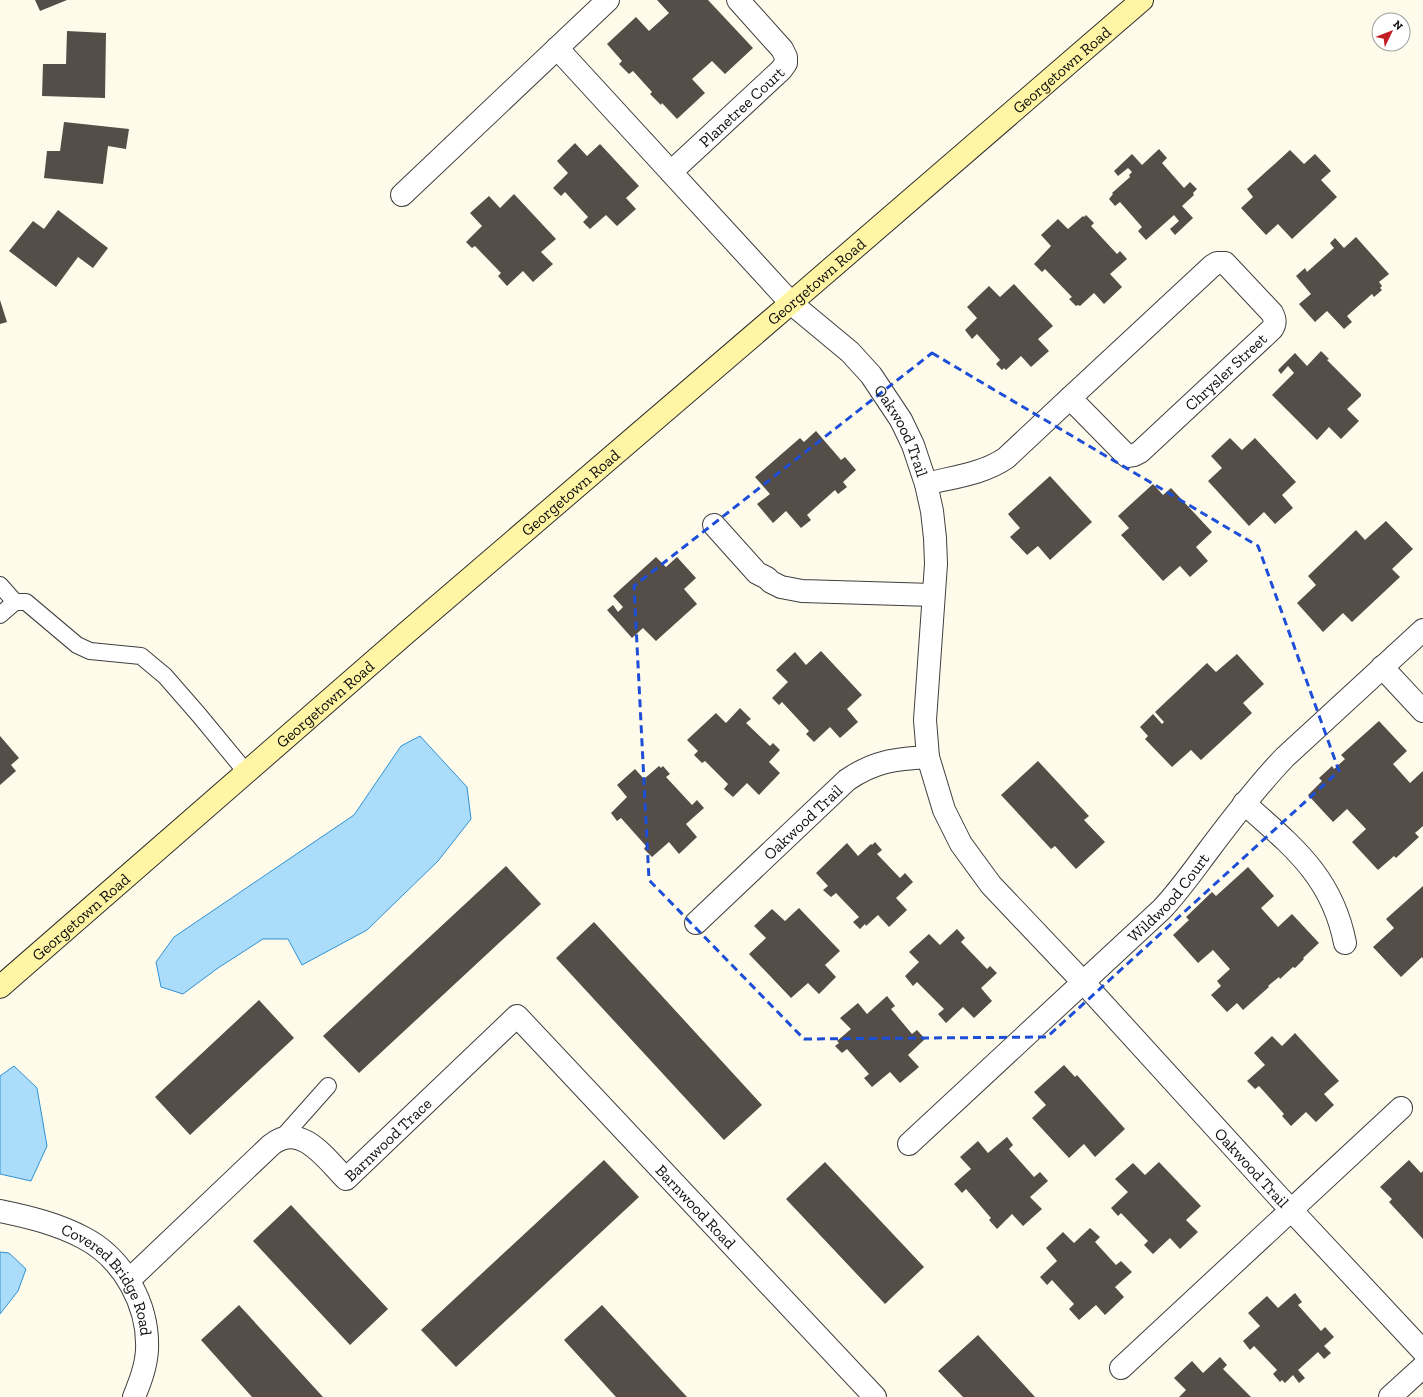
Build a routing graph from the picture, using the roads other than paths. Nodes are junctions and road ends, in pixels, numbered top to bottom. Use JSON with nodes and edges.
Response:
{"nodes":[{"id":1,"x":608,"y":0,"type":"edge"},
{"id":2,"x":738,"y":0,"type":"edge"},
{"id":3,"x":1142,"y":0,"type":"edge"},
{"id":4,"x":558,"y":48,"type":"junction"},
{"id":5,"x":671,"y":172,"type":"junction"},
{"id":6,"x":402,"y":195,"type":"dead end"},
{"id":7,"x":791,"y":303,"type":"junction"},
{"id":8,"x":1070,"y":398,"type":"junction"},
{"id":9,"x":926,"y":484,"type":"junction"},
{"id":10,"x":714,"y":525,"type":"dead end"},
{"id":11,"x":0,"y":585,"type":"edge"},
{"id":12,"x":933,"y":595,"type":"junction"},
{"id":13,"x":15,"y":602,"type":"junction"},
{"id":14,"x":0,"y":615,"type":"edge"},
{"id":15,"x":1423,"y":630,"type":"edge"},
{"id":16,"x":1382,"y":667,"type":"junction"},
{"id":17,"x":1423,"y":711,"type":"edge"},
{"id":18,"x":928,"y":757,"type":"junction"},
{"id":19,"x":246,"y":772,"type":"junction"},
{"id":20,"x":1244,"y":803,"type":"junction"},
{"id":21,"x":696,"y":923,"type":"dead end"},
{"id":22,"x":1344,"y":943,"type":"dead end"},
{"id":23,"x":1083,"y":982,"type":"junction"},
{"id":24,"x":0,"y":987,"type":"edge"},
{"id":25,"x":517,"y":1016,"type":"joint"},
{"id":26,"x":328,"y":1086,"type":"dead end"},
{"id":27,"x":1401,"y":1108,"type":"dead end"},
{"id":28,"x":280,"y":1140,"type":"junction"},
{"id":29,"x":909,"y":1144,"type":"dead end"},
{"id":30,"x":1291,"y":1210,"type":"junction"},
{"id":31,"x":0,"y":1211,"type":"edge"},
{"id":32,"x":129,"y":1280,"type":"junction"},
{"id":33,"x":1423,"y":1351,"type":"edge"},
{"id":34,"x":1423,"y":1366,"type":"edge"},
{"id":35,"x":1121,"y":1368,"type":"dead end"},
{"id":36,"x":134,"y":1397,"type":"edge"},
{"id":37,"x":875,"y":1397,"type":"edge"},
{"id":38,"x":1390,"y":1397,"type":"edge"}],
"edges":[{"from":1,"to":4,"type":"street"},
{"from":2,"to":5,"type":"street","name":"Planetree Court"},
{"from":3,"to":7,"type":"main road","name":"Georgetown Road"},
{"from":4,"to":5,"type":"street"},
{"from":4,"to":6,"type":"street"},
{"from":5,"to":7,"type":"street"},
{"from":7,"to":9,"type":"street","name":"Oakwood Trail"},
{"from":7,"to":19,"type":"main road","name":"Georgetown Road"},
{"from":8,"to":8,"type":"street","name":"Chrysler Street"},
{"from":8,"to":9,"type":"street","name":"Chrysler Street"},
{"from":9,"to":12,"type":"street","name":"Oakwood Trail"},
{"from":10,"to":12,"type":"street"},
{"from":11,"to":13,"type":"lane"},
{"from":12,"to":18,"type":"street","name":"Oakwood Trail"},
{"from":13,"to":14,"type":"lane"},
{"from":13,"to":19,"type":"lane"},
{"from":15,"to":16,"type":"street","name":"Wildwood Court"},
{"from":16,"to":17,"type":"street"},
{"from":16,"to":20,"type":"street","name":"Wildwood Court"},
{"from":18,"to":21,"type":"street","name":"Oakwood Trail"},
{"from":18,"to":23,"type":"street","name":"Oakwood Trail"},
{"from":19,"to":24,"type":"main road","name":"Georgetown Road"},
{"from":20,"to":22,"type":"street"},
{"from":20,"to":23,"type":"street","name":"Wildwood Court"},
{"from":23,"to":29,"type":"street"},
{"from":23,"to":30,"type":"street","name":"Oakwood Trail"},
{"from":25,"to":28,"type":"street","name":"Barnwood Trace"},
{"from":25,"to":37,"type":"street","name":"Barnwood Road"},
{"from":26,"to":28,"type":"lane"},
{"from":27,"to":30,"type":"street"},
{"from":28,"to":32,"type":"street"},
{"from":30,"to":33,"type":"street","name":"Oakwood Trail"},
{"from":30,"to":35,"type":"street"},
{"from":31,"to":32,"type":"street","name":"Covered Bridge Road"},
{"from":32,"to":36,"type":"street","name":"Covered Bridge Road"},
{"from":34,"to":38,"type":"street"}]}
